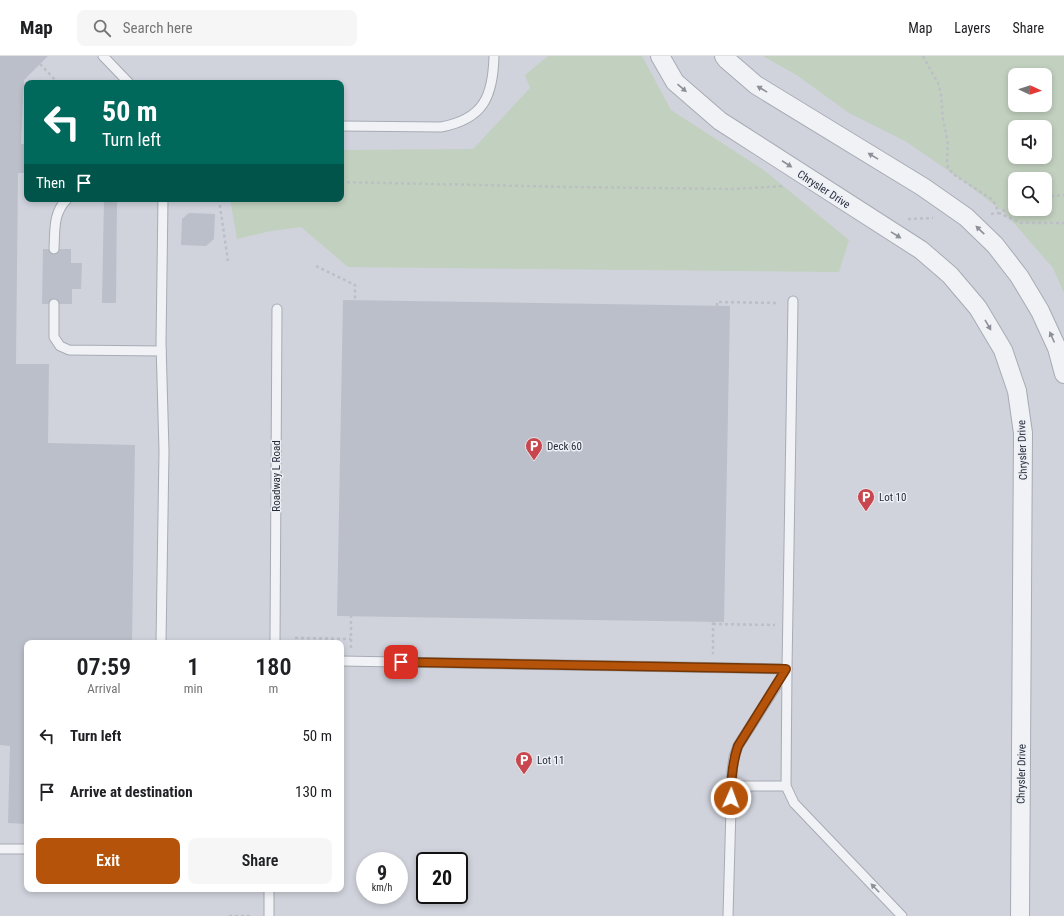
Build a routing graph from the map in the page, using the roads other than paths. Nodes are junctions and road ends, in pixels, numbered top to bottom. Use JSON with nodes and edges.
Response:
{"nodes":[{"id":1,"x":103,"y":56,"type":"edge"},
{"id":2,"x":494,"y":56,"type":"edge"},
{"id":3,"x":660,"y":56,"type":"edge"},
{"id":4,"x":724,"y":56,"type":"edge"},
{"id":5,"x":126,"y":80,"type":"edge"},
{"id":6,"x":344,"y":126,"type":"edge"},
{"id":7,"x":65,"y":202,"type":"edge"},
{"id":8,"x":163,"y":202,"type":"edge"},
{"id":9,"x":54,"y":249,"type":"dead end"},
{"id":10,"x":793,"y":302,"type":"dead end"},
{"id":11,"x":54,"y":304,"type":"dead end"},
{"id":12,"x":277,"y":309,"type":"dead end"},
{"id":13,"x":161,"y":351,"type":"junction"},
{"id":14,"x":1064,"y":374,"type":"edge"},
{"id":15,"x":161,"y":640,"type":"edge"},
{"id":16,"x":274,"y":640,"type":"edge"},
{"id":17,"x":344,"y":661,"type":"edge"},
{"id":18,"x":786,"y":669,"type":"junction"},
{"id":19,"x":731,"y":786,"type":"junction"},
{"id":20,"x":786,"y":786,"type":"junction"},
{"id":21,"x":0,"y":849,"type":"edge"},
{"id":22,"x":24,"y":849,"type":"edge"},
{"id":23,"x":269,"y":892,"type":"edge"},
{"id":24,"x":268,"y":916,"type":"edge"},
{"id":25,"x":728,"y":916,"type":"edge"},
{"id":26,"x":902,"y":916,"type":"edge"},
{"id":27,"x":1020,"y":916,"type":"edge"}],
"edges":[{"from":1,"to":5,"type":"lane"},
{"from":2,"to":6,"type":"lane"},
{"from":3,"to":27,"type":"street","name":"Chrysler Drive","one_way":true},
{"from":14,"to":4,"type":"street","one_way":true},
{"from":7,"to":9,"type":"lane"},
{"from":8,"to":13,"type":"lane"},
{"from":10,"to":18,"type":"lane"},
{"from":11,"to":13,"type":"lane"},
{"from":12,"to":16,"type":"lane","name":"Roadway L Road"},
{"from":13,"to":15,"type":"lane"},
{"from":17,"to":18,"type":"lane"},
{"from":18,"to":19,"type":"lane"},
{"from":18,"to":20,"type":"lane"},
{"from":19,"to":20,"type":"lane"},
{"from":19,"to":25,"type":"lane"},
{"from":26,"to":20,"type":"lane","one_way":true},
{"from":21,"to":22,"type":"lane"},
{"from":23,"to":24,"type":"lane"}]}
